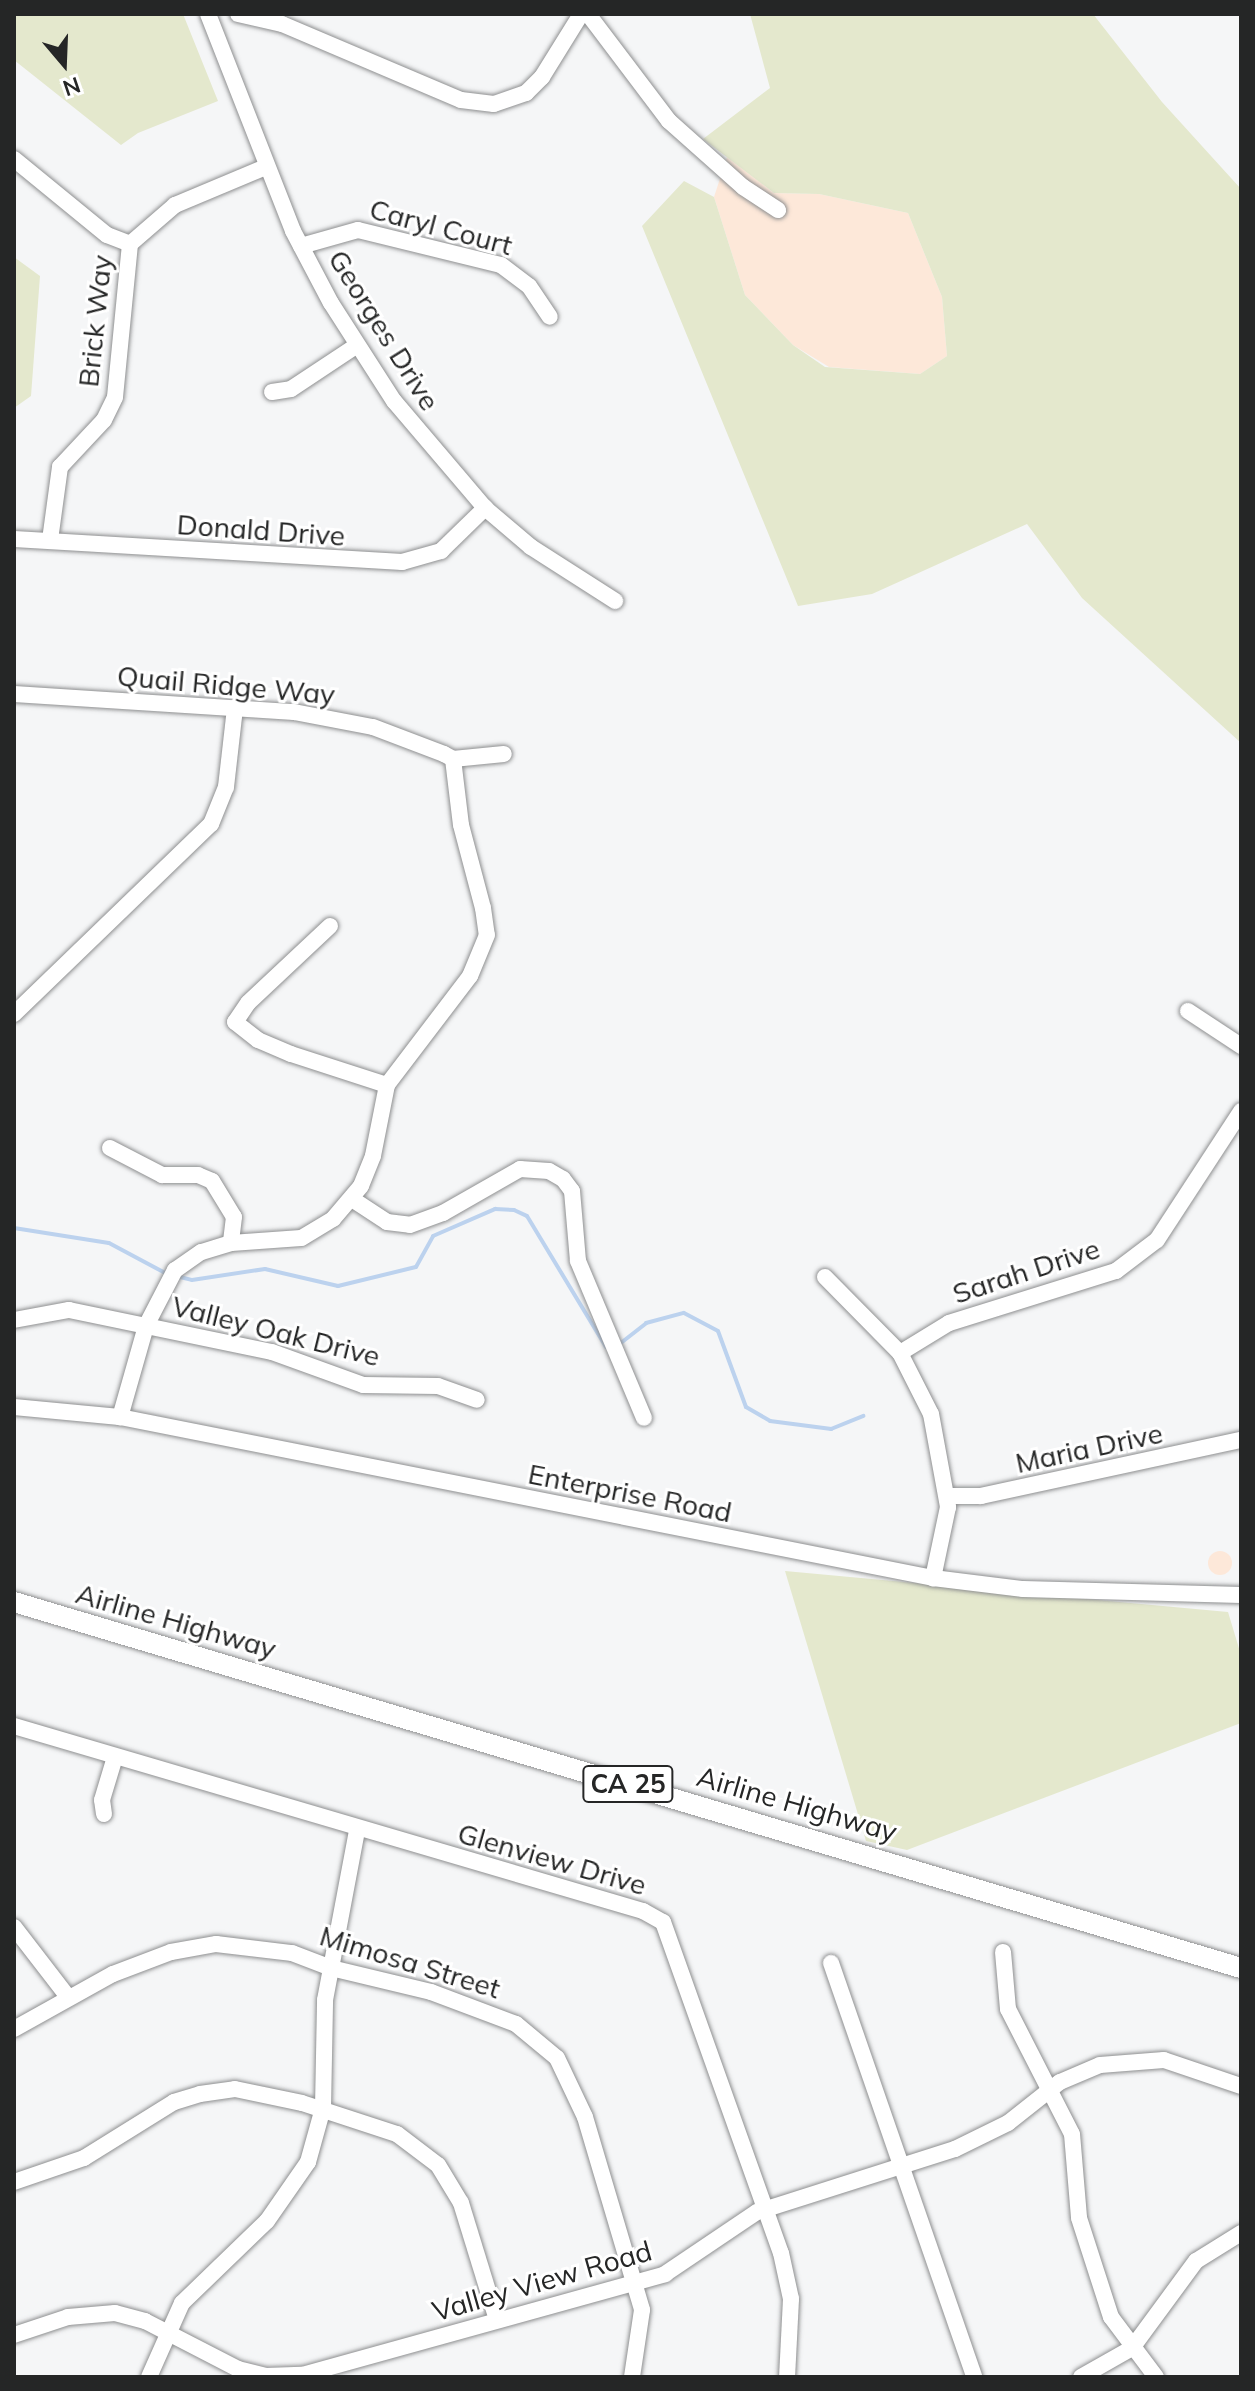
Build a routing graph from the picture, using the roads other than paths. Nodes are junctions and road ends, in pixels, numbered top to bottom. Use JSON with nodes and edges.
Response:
{"nodes":[{"id":1,"x":208,"y":14,"type":"edge"},
{"id":2,"x":238,"y":14,"type":"edge"},
{"id":3,"x":581,"y":14,"type":"edge"},
{"id":4,"x":588,"y":14,"type":"edge"},
{"id":5,"x":14,"y":159,"type":"edge"},
{"id":6,"x":266,"y":167,"type":"junction"},
{"id":7,"x":778,"y":210,"type":"dead end"},
{"id":8,"x":130,"y":244,"type":"junction"},
{"id":9,"x":301,"y":246,"type":"junction"},
{"id":10,"x":550,"y":317,"type":"dead end"},
{"id":11,"x":356,"y":346,"type":"junction"},
{"id":12,"x":272,"y":392,"type":"dead end"},
{"id":13,"x":485,"y":508,"type":"junction"},
{"id":14,"x":14,"y":539,"type":"edge"},
{"id":15,"x":50,"y":540,"type":"junction"},
{"id":16,"x":615,"y":601,"type":"dead end"},
{"id":17,"x":14,"y":694,"type":"edge"},
{"id":18,"x":235,"y":708,"type":"junction"},
{"id":19,"x":504,"y":754,"type":"dead end"},
{"id":20,"x":453,"y":759,"type":"junction"},
{"id":21,"x":330,"y":926,"type":"dead end"},
{"id":22,"x":1188,"y":1011,"type":"dead end"},
{"id":23,"x":14,"y":1014,"type":"edge"},
{"id":24,"x":1241,"y":1046,"type":"edge"},
{"id":25,"x":387,"y":1085,"type":"junction"},
{"id":26,"x":1241,"y":1111,"type":"edge"},
{"id":27,"x":110,"y":1148,"type":"dead end"},
{"id":28,"x":352,"y":1199,"type":"junction"},
{"id":29,"x":231,"y":1243,"type":"junction"},
{"id":30,"x":825,"y":1277,"type":"dead end"},
{"id":31,"x":14,"y":1320,"type":"edge"},
{"id":32,"x":146,"y":1326,"type":"junction"},
{"id":33,"x":900,"y":1353,"type":"junction"},
{"id":34,"x":477,"y":1400,"type":"dead end"},
{"id":35,"x":14,"y":1407,"type":"edge"},
{"id":36,"x":120,"y":1417,"type":"junction"},
{"id":37,"x":644,"y":1418,"type":"dead end"},
{"id":38,"x":1241,"y":1440,"type":"edge"},
{"id":39,"x":947,"y":1496,"type":"junction"},
{"id":40,"x":933,"y":1578,"type":"junction"},
{"id":41,"x":1241,"y":1595,"type":"edge"},
{"id":42,"x":14,"y":1602,"type":"edge"},
{"id":43,"x":14,"y":1726,"type":"edge"},
{"id":44,"x":115,"y":1757,"type":"junction"},
{"id":45,"x":104,"y":1814,"type":"dead end"},
{"id":46,"x":357,"y":1831,"type":"junction"},
{"id":47,"x":14,"y":1927,"type":"edge"},
{"id":48,"x":1003,"y":1952,"type":"dead end"},
{"id":49,"x":831,"y":1963,"type":"dead end"},
{"id":50,"x":331,"y":1968,"type":"junction"},
{"id":51,"x":1241,"y":1968,"type":"edge"},
{"id":52,"x":68,"y":1997,"type":"junction"},
{"id":53,"x":14,"y":2029,"type":"edge"},
{"id":54,"x":1241,"y":2086,"type":"edge"},
{"id":55,"x":1051,"y":2089,"type":"junction"},
{"id":56,"x":323,"y":2108,"type":"junction"},
{"id":57,"x":903,"y":2169,"type":"junction"},
{"id":58,"x":14,"y":2182,"type":"edge"},
{"id":59,"x":767,"y":2209,"type":"junction"},
{"id":60,"x":1241,"y":2233,"type":"edge"},
{"id":61,"x":637,"y":2283,"type":"junction"},
{"id":62,"x":497,"y":2320,"type":"junction"},
{"id":63,"x":166,"y":2331,"type":"junction"},
{"id":64,"x":14,"y":2335,"type":"edge"},
{"id":65,"x":1132,"y":2348,"type":"junction"},
{"id":66,"x":149,"y":2377,"type":"edge"},
{"id":67,"x":632,"y":2377,"type":"edge"},
{"id":68,"x":787,"y":2377,"type":"edge"},
{"id":69,"x":974,"y":2377,"type":"edge"},
{"id":70,"x":1081,"y":2377,"type":"edge"},
{"id":71,"x":1156,"y":2377,"type":"edge"}],
"edges":[{"from":1,"to":6,"type":"street","name":"Georges Drive"},
{"from":2,"to":3,"type":"street"},
{"from":4,"to":7,"type":"street"},
{"from":5,"to":8,"type":"street"},
{"from":6,"to":8,"type":"street","name":"Brick Way"},
{"from":6,"to":9,"type":"street","name":"Georges Drive"},
{"from":8,"to":15,"type":"street","name":"Brick Way"},
{"from":9,"to":10,"type":"street","name":"Caryl Court"},
{"from":9,"to":11,"type":"street","name":"Georges Drive"},
{"from":11,"to":12,"type":"street"},
{"from":11,"to":13,"type":"street","name":"Georges Drive"},
{"from":13,"to":15,"type":"street","name":"Donald Drive"},
{"from":13,"to":16,"type":"street","name":"Georges Drive"},
{"from":14,"to":15,"type":"street","name":"Donald Drive"},
{"from":17,"to":18,"type":"street","name":"Quail Ridge Way"},
{"from":18,"to":20,"type":"street","name":"Quail Ridge Way"},
{"from":18,"to":23,"type":"street"},
{"from":19,"to":20,"type":"street"},
{"from":20,"to":25,"type":"street"},
{"from":21,"to":25,"type":"street"},
{"from":22,"to":24,"type":"street"},
{"from":25,"to":28,"type":"street"},
{"from":26,"to":33,"type":"street","name":"Sarah Drive"},
{"from":27,"to":29,"type":"street"},
{"from":28,"to":29,"type":"street"},
{"from":28,"to":37,"type":"street"},
{"from":29,"to":32,"type":"street"},
{"from":30,"to":33,"type":"street"},
{"from":31,"to":32,"type":"street","name":"Valley Oak Drive"},
{"from":32,"to":34,"type":"street","name":"Valley Oak Drive"},
{"from":32,"to":36,"type":"street"},
{"from":33,"to":39,"type":"street"},
{"from":35,"to":36,"type":"street","name":"Enterprise Road"},
{"from":36,"to":40,"type":"street","name":"Enterprise Road"},
{"from":38,"to":39,"type":"street","name":"Maria Drive"},
{"from":39,"to":40,"type":"street"},
{"from":40,"to":41,"type":"street","name":"Enterprise Road"},
{"from":42,"to":51,"type":"main road","name":"Airline Highway","number":"CA 25"},
{"from":43,"to":44,"type":"street","name":"Glenview Drive"},
{"from":44,"to":45,"type":"street"},
{"from":44,"to":46,"type":"street","name":"Glenview Drive"},
{"from":46,"to":50,"type":"street"},
{"from":46,"to":59,"type":"street","name":"Glenview Drive"},
{"from":47,"to":52,"type":"street"},
{"from":48,"to":55,"type":"street"},
{"from":49,"to":57,"type":"street"},
{"from":50,"to":52,"type":"street","name":"Mimosa Street"},
{"from":50,"to":56,"type":"street"},
{"from":50,"to":61,"type":"street","name":"Mimosa Street"},
{"from":52,"to":53,"type":"street","name":"Mimosa Street"},
{"from":54,"to":55,"type":"street","name":"Valley View Road"},
{"from":55,"to":57,"type":"street","name":"Valley View Road"},
{"from":55,"to":65,"type":"street"},
{"from":56,"to":58,"type":"street"},
{"from":56,"to":62,"type":"street"},
{"from":56,"to":63,"type":"street"},
{"from":57,"to":59,"type":"street","name":"Valley View Road"},
{"from":57,"to":69,"type":"street"},
{"from":59,"to":61,"type":"street","name":"Valley View Road"},
{"from":59,"to":68,"type":"street","name":"Glenview Drive"},
{"from":60,"to":65,"type":"street"},
{"from":61,"to":62,"type":"street","name":"Valley View Road"},
{"from":61,"to":67,"type":"street","name":"Mimosa Street"},
{"from":62,"to":63,"type":"street","name":"Valley View Road"},
{"from":63,"to":64,"type":"street","name":"Valley View Road"},
{"from":63,"to":66,"type":"street"},
{"from":65,"to":70,"type":"street"},
{"from":65,"to":71,"type":"street"}]}
